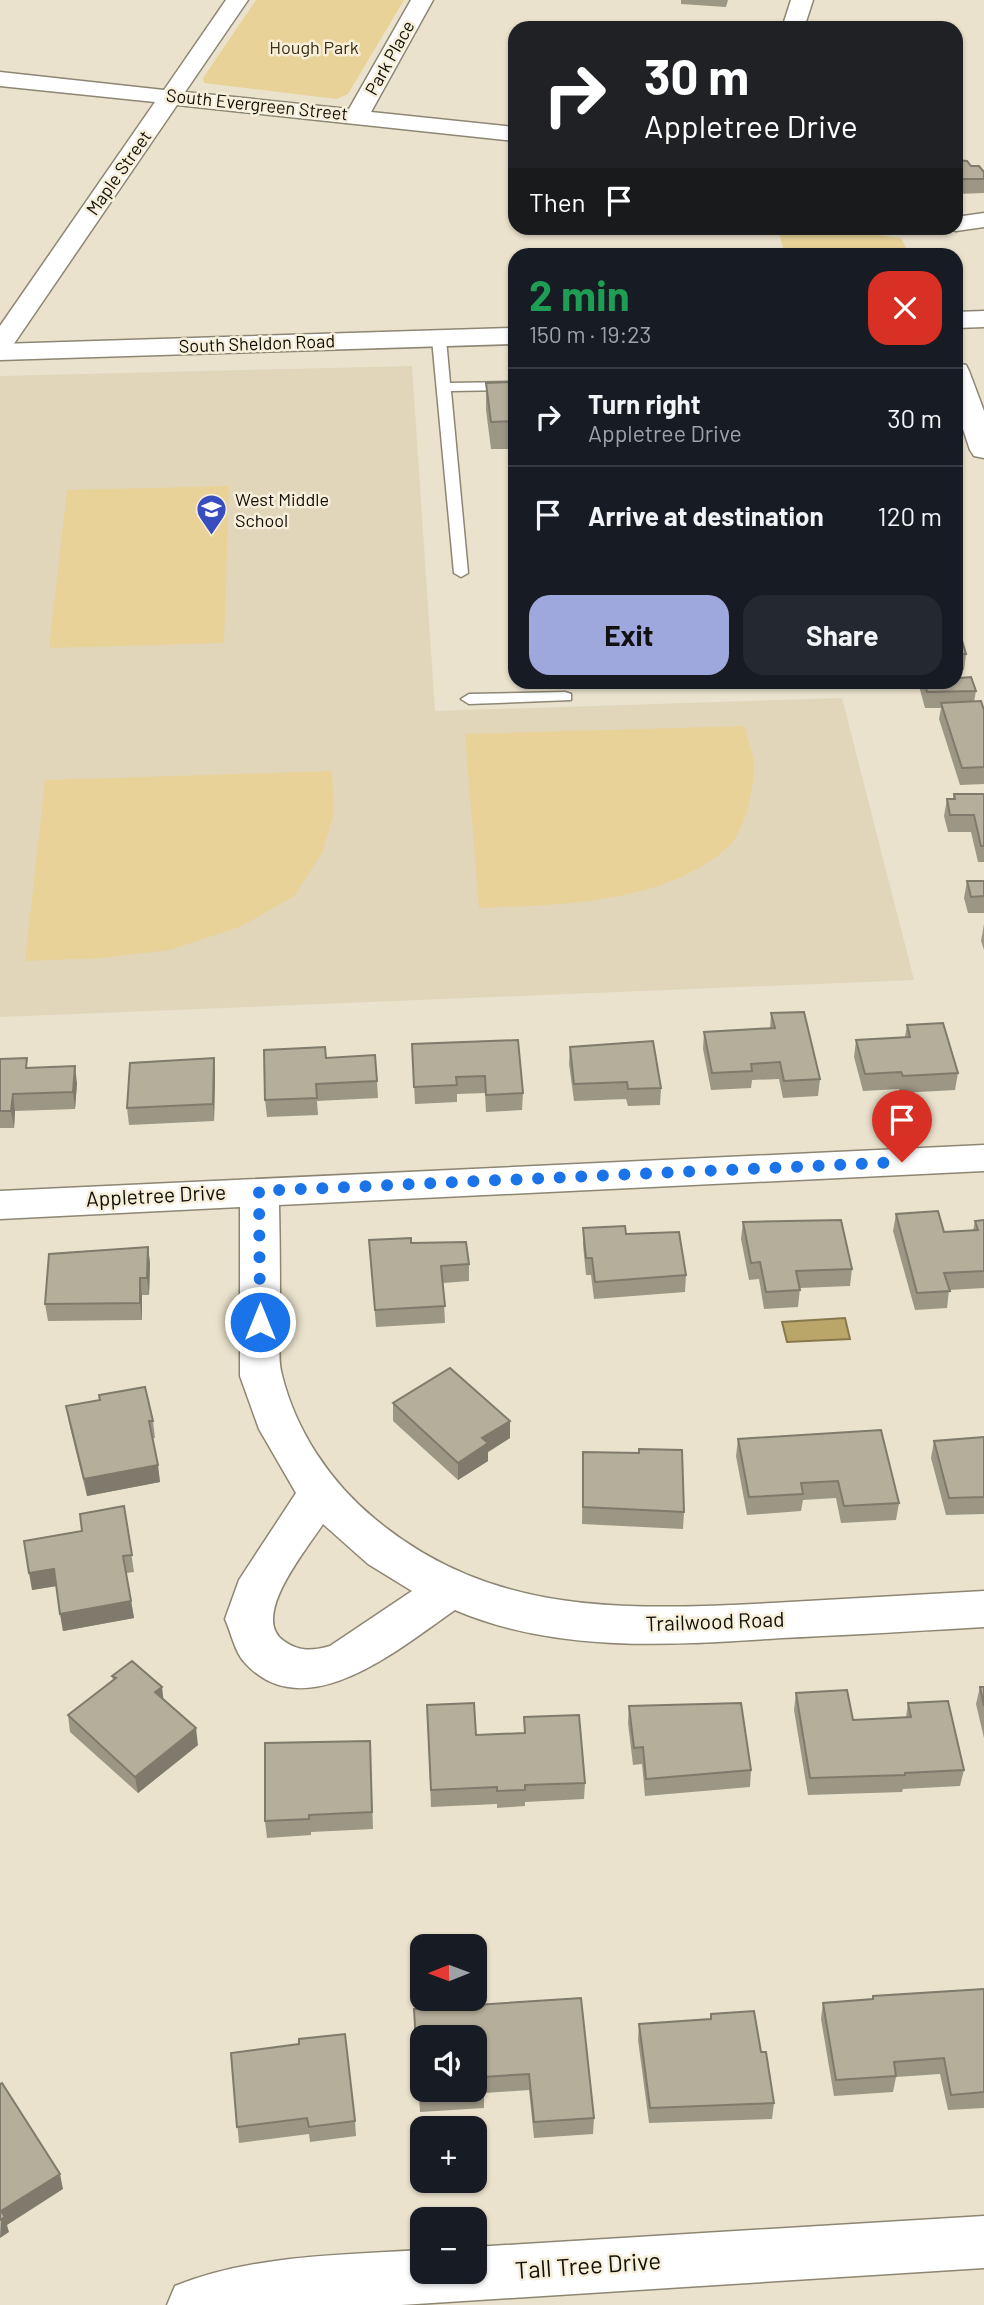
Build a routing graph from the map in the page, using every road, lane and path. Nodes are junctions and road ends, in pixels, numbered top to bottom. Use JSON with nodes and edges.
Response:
{"nodes":[{"id":1,"x":237,"y":0,"type":"edge"},
{"id":2,"x":422,"y":0,"type":"edge"},
{"id":3,"x":802,"y":0,"type":"edge"},
{"id":4,"x":795,"y":21,"type":"edge"},
{"id":5,"x":0,"y":79,"type":"edge"},
{"id":6,"x":172,"y":96,"type":"junction"},
{"id":7,"x":357,"y":117,"type":"junction"},
{"id":8,"x":508,"y":133,"type":"edge"},
{"id":9,"x":984,"y":220,"type":"edge"},
{"id":10,"x":963,"y":223,"type":"edge"},
{"id":11,"x":984,"y":319,"type":"edge"},
{"id":12,"x":963,"y":320,"type":"edge"},
{"id":13,"x":508,"y":337,"type":"edge"},
{"id":14,"x":439,"y":339,"type":"junction"},
{"id":15,"x":0,"y":345,"type":"edge"},
{"id":16,"x":0,"y":352,"type":"edge"},
{"id":17,"x":508,"y":386,"type":"edge"},
{"id":18,"x":444,"y":387,"type":"junction"},
{"id":19,"x":963,"y":391,"type":"edge"},
{"id":20,"x":984,"y":450,"type":"edge"},
{"id":21,"x":461,"y":573,"type":"dead end"},
{"id":22,"x":565,"y":697,"type":"dead end"},
{"id":23,"x":470,"y":699,"type":"dead end"},
{"id":24,"x":984,"y":1158,"type":"edge"},
{"id":25,"x":259,"y":1191,"type":"junction"},
{"id":26,"x":0,"y":1205,"type":"edge"},
{"id":27,"x":319,"y":1494,"type":"junction"},
{"id":28,"x":451,"y":1589,"type":"junction"},
{"id":29,"x":984,"y":1609,"type":"edge"},
{"id":30,"x":984,"y":2242,"type":"edge"},
{"id":31,"x":195,"y":2305,"type":"edge"}],
"edges":[{"from":1,"to":6,"type":"street","name":"Maple Street"},
{"from":2,"to":7,"type":"street","name":"Park Place"},
{"from":3,"to":4,"type":"street"},
{"from":5,"to":6,"type":"street","name":"South Evergreen Street"},
{"from":6,"to":7,"type":"street","name":"South Evergreen Street"},
{"from":6,"to":15,"type":"street","name":"Maple Street"},
{"from":7,"to":8,"type":"street","name":"South Evergreen Street"},
{"from":9,"to":10,"type":"street"},
{"from":11,"to":12,"type":"street"},
{"from":13,"to":14,"type":"street","name":"South Sheldon Road"},
{"from":14,"to":16,"type":"street","name":"South Sheldon Road"},
{"from":14,"to":18,"type":"lane"},
{"from":17,"to":18,"type":"lane"},
{"from":18,"to":21,"type":"lane"},
{"from":19,"to":20,"type":"street"},
{"from":22,"to":23,"type":"lane"},
{"from":24,"to":25,"type":"street","name":"Appletree Drive"},
{"from":25,"to":26,"type":"street","name":"Appletree Drive"},
{"from":25,"to":27,"type":"street","name":"Trailwood Road"},
{"from":27,"to":28,"type":"street","name":"Trailwood Road"},
{"from":27,"to":28,"type":"street"},
{"from":28,"to":29,"type":"street","name":"Trailwood Road"},
{"from":30,"to":31,"type":"street","name":"Tall Tree Drive"}]}
